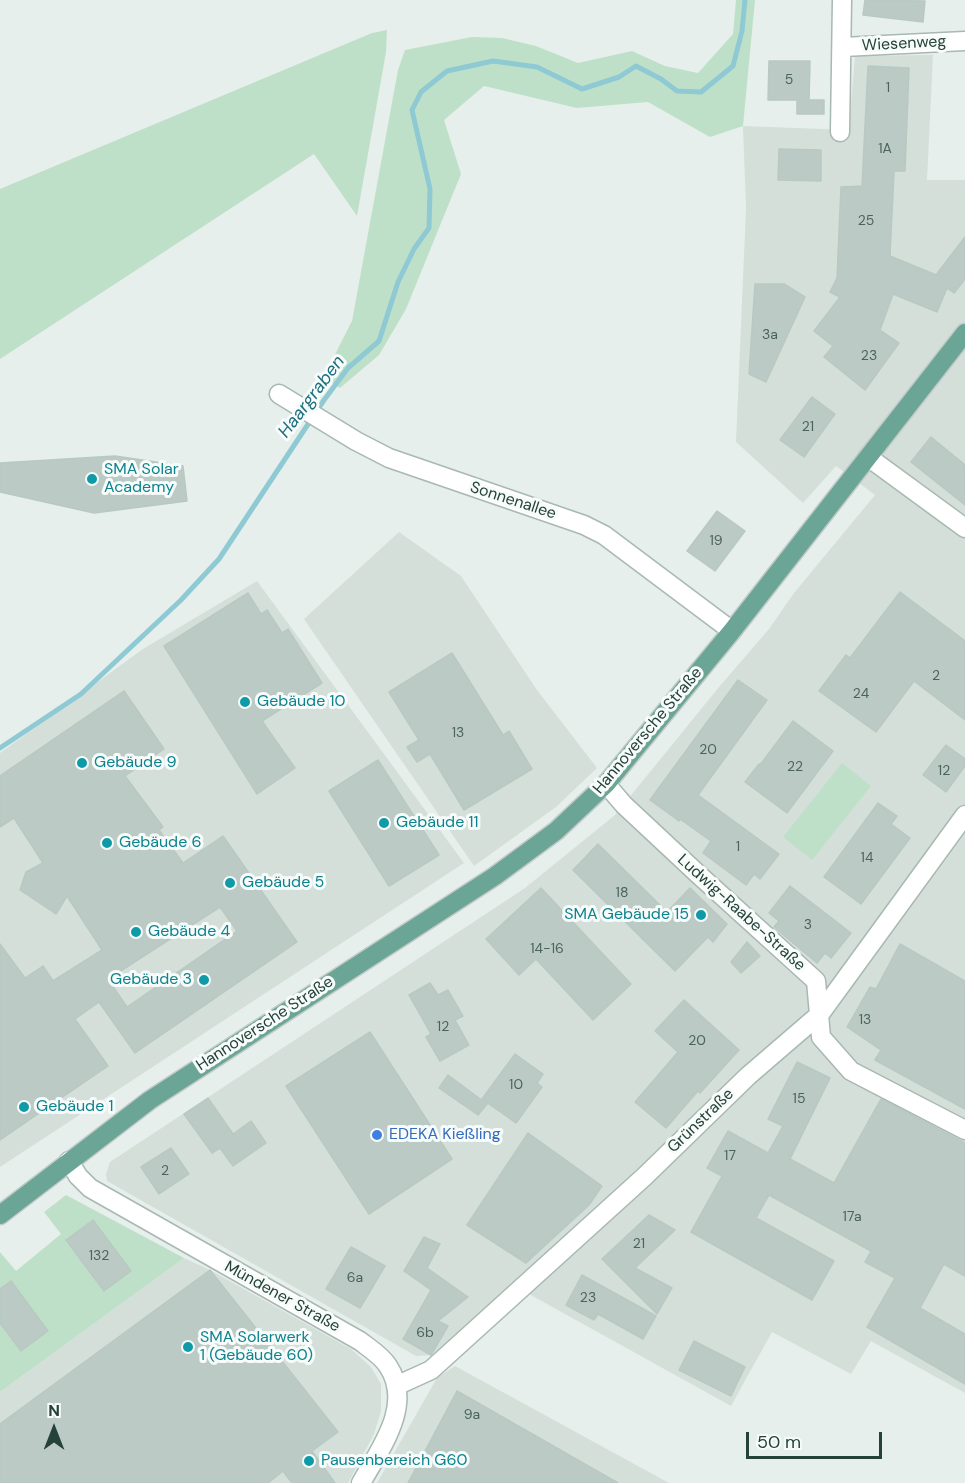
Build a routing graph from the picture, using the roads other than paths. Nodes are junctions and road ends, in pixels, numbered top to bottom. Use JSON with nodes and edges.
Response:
{"nodes":[{"id":1,"x":842,"y":0,"type":"edge"},
{"id":2,"x":965,"y":41,"type":"edge"},
{"id":3,"x":843,"y":47,"type":"junction"},
{"id":4,"x":840,"y":132,"type":"dead end"},
{"id":5,"x":965,"y":333,"type":"edge"},
{"id":6,"x":279,"y":394,"type":"dead end"},
{"id":7,"x":868,"y":457,"type":"junction"},
{"id":8,"x":965,"y":528,"type":"edge"},
{"id":9,"x":732,"y":631,"type":"junction"},
{"id":10,"x":606,"y":784,"type":"junction"},
{"id":11,"x":965,"y":815,"type":"edge"},
{"id":12,"x":820,"y":1014,"type":"junction"},
{"id":13,"x":965,"y":1130,"type":"edge"},
{"id":14,"x":69,"y":1161,"type":"junction"},
{"id":15,"x":0,"y":1215,"type":"edge"},
{"id":16,"x":396,"y":1386,"type":"junction"},
{"id":17,"x":362,"y":1483,"type":"edge"}],
"edges":[{"from":1,"to":3,"type":"street","name":"Wiesenweg"},
{"from":2,"to":3,"type":"street","name":"Wiesenweg"},
{"from":3,"to":4,"type":"street","name":"Wiesenweg"},
{"from":5,"to":7,"type":"main road","name":"Hannoversche Straße"},
{"from":6,"to":9,"type":"street","name":"Sonnenallee"},
{"from":7,"to":8,"type":"street"},
{"from":7,"to":9,"type":"main road","name":"Hannoversche Straße"},
{"from":9,"to":10,"type":"main road","name":"Hannoversche Straße"},
{"from":10,"to":12,"type":"street","name":"Ludwig-Raabe-Straße"},
{"from":10,"to":14,"type":"main road","name":"Hannoversche Straße"},
{"from":11,"to":12,"type":"street","name":"Grünstraße"},
{"from":12,"to":13,"type":"street","name":"Ludwig-Raabe-Straße"},
{"from":12,"to":16,"type":"street","name":"Grünstraße"},
{"from":14,"to":15,"type":"main road","name":"Hannoversche Straße"},
{"from":14,"to":16,"type":"street","name":"Mündener Straße"},
{"from":16,"to":17,"type":"street","name":"Mündener Straße"}]}
